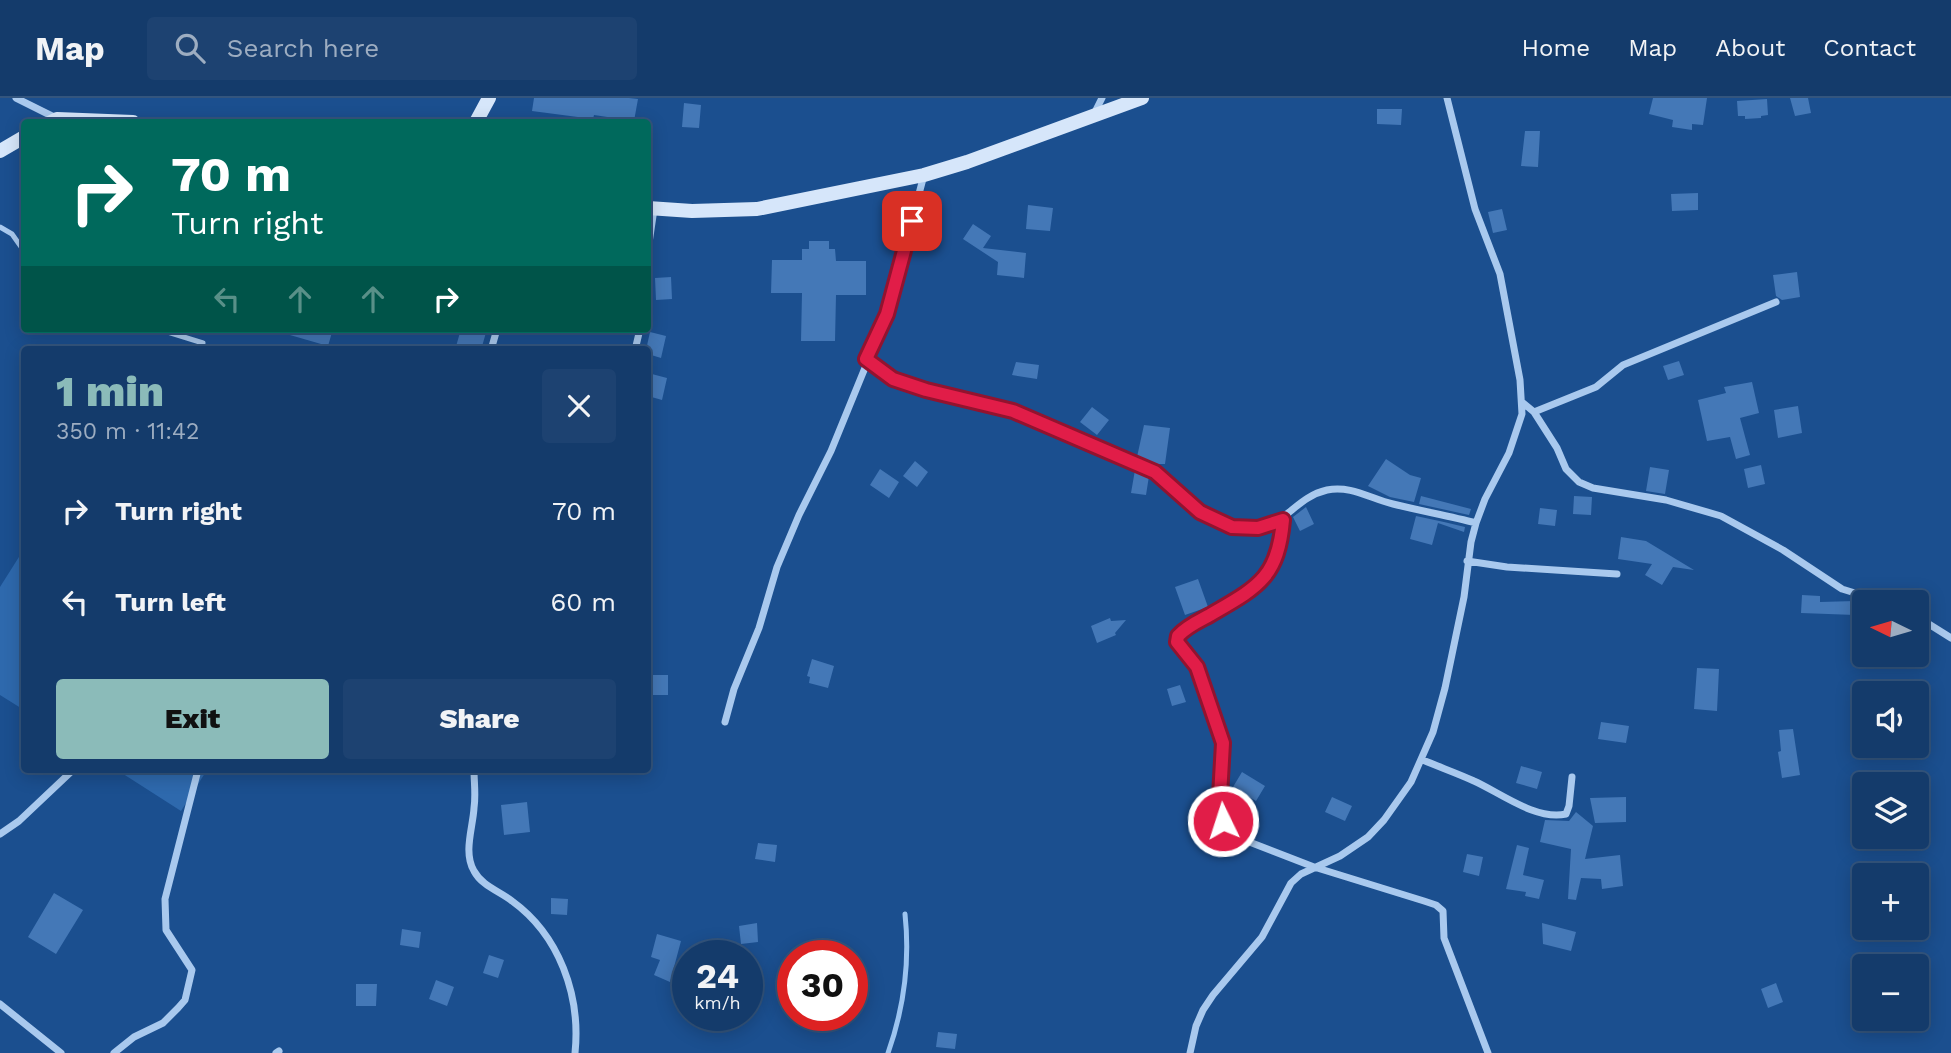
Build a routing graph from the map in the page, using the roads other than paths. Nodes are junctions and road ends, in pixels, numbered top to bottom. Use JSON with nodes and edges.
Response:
{"nodes":[{"id":1,"x":16,"y":98,"type":"edge"},
{"id":2,"x":489,"y":98,"type":"edge"},
{"id":3,"x":1102,"y":98,"type":"edge"},
{"id":4,"x":1142,"y":98,"type":"edge"},
{"id":5,"x":1447,"y":98,"type":"edge"},
{"id":6,"x":1092,"y":117,"type":"junction"},
{"id":7,"x":51,"y":119,"type":"edge"},
{"id":8,"x":478,"y":119,"type":"edge"},
{"id":9,"x":21,"y":139,"type":"edge"},
{"id":10,"x":0,"y":151,"type":"edge"},
{"id":11,"x":924,"y":175,"type":"junction"},
{"id":12,"x":651,"y":209,"type":"edge"},
{"id":13,"x":0,"y":227,"type":"edge"},
{"id":14,"x":21,"y":247,"type":"edge"},
{"id":15,"x":1776,"y":302,"type":"dead end"},
{"id":16,"x":171,"y":333,"type":"edge"},
{"id":17,"x":202,"y":343,"type":"dead end"},
{"id":18,"x":866,"y":359,"type":"junction"},
{"id":19,"x":1523,"y":402,"type":"junction"},
{"id":20,"x":1534,"y":412,"type":"junction"},
{"id":21,"x":1283,"y":520,"type":"junction"},
{"id":22,"x":1476,"y":523,"type":"junction"},
{"id":23,"x":1467,"y":561,"type":"junction"},
{"id":24,"x":1617,"y":574,"type":"dead end"},
{"id":25,"x":1852,"y":592,"type":"edge"},
{"id":26,"x":1929,"y":624,"type":"edge"},
{"id":27,"x":1951,"y":638,"type":"edge"},
{"id":28,"x":725,"y":722,"type":"dead end"},
{"id":29,"x":1423,"y":760,"type":"junction"},
{"id":30,"x":70,"y":773,"type":"edge"},
{"id":31,"x":197,"y":773,"type":"edge"},
{"id":32,"x":474,"y":773,"type":"edge"},
{"id":33,"x":1572,"y":777,"type":"dead end"},
{"id":34,"x":0,"y":834,"type":"edge"},
{"id":35,"x":1314,"y":867,"type":"junction"},
{"id":36,"x":0,"y":1004,"type":"edge"},
{"id":37,"x":61,"y":1053,"type":"edge"},
{"id":38,"x":114,"y":1053,"type":"edge"},
{"id":39,"x":575,"y":1053,"type":"edge"},
{"id":40,"x":1190,"y":1053,"type":"edge"},
{"id":41,"x":1488,"y":1053,"type":"edge"}],
"edges":[{"from":1,"to":7,"type":"street"},
{"from":2,"to":8,"type":"street"},
{"from":3,"to":6,"type":"street"},
{"from":4,"to":6,"type":"street"},
{"from":5,"to":19,"type":"street"},
{"from":6,"to":11,"type":"street"},
{"from":9,"to":10,"type":"street"},
{"from":11,"to":12,"type":"street"},
{"from":11,"to":18,"type":"street"},
{"from":13,"to":14,"type":"lane"},
{"from":15,"to":20,"type":"street"},
{"from":16,"to":17,"type":"lane"},
{"from":18,"to":21,"type":"street"},
{"from":18,"to":28,"type":"street"},
{"from":19,"to":20,"type":"street"},
{"from":19,"to":22,"type":"street"},
{"from":20,"to":25,"type":"street"},
{"from":21,"to":22,"type":"street"},
{"from":21,"to":35,"type":"street"},
{"from":22,"to":23,"type":"street"},
{"from":23,"to":24,"type":"street"},
{"from":23,"to":29,"type":"street"},
{"from":26,"to":27,"type":"street"},
{"from":29,"to":33,"type":"street"},
{"from":29,"to":35,"type":"street"},
{"from":30,"to":34,"type":"street"},
{"from":31,"to":38,"type":"street"},
{"from":32,"to":39,"type":"street"},
{"from":35,"to":40,"type":"street"},
{"from":35,"to":41,"type":"street"},
{"from":36,"to":37,"type":"street"}]}
